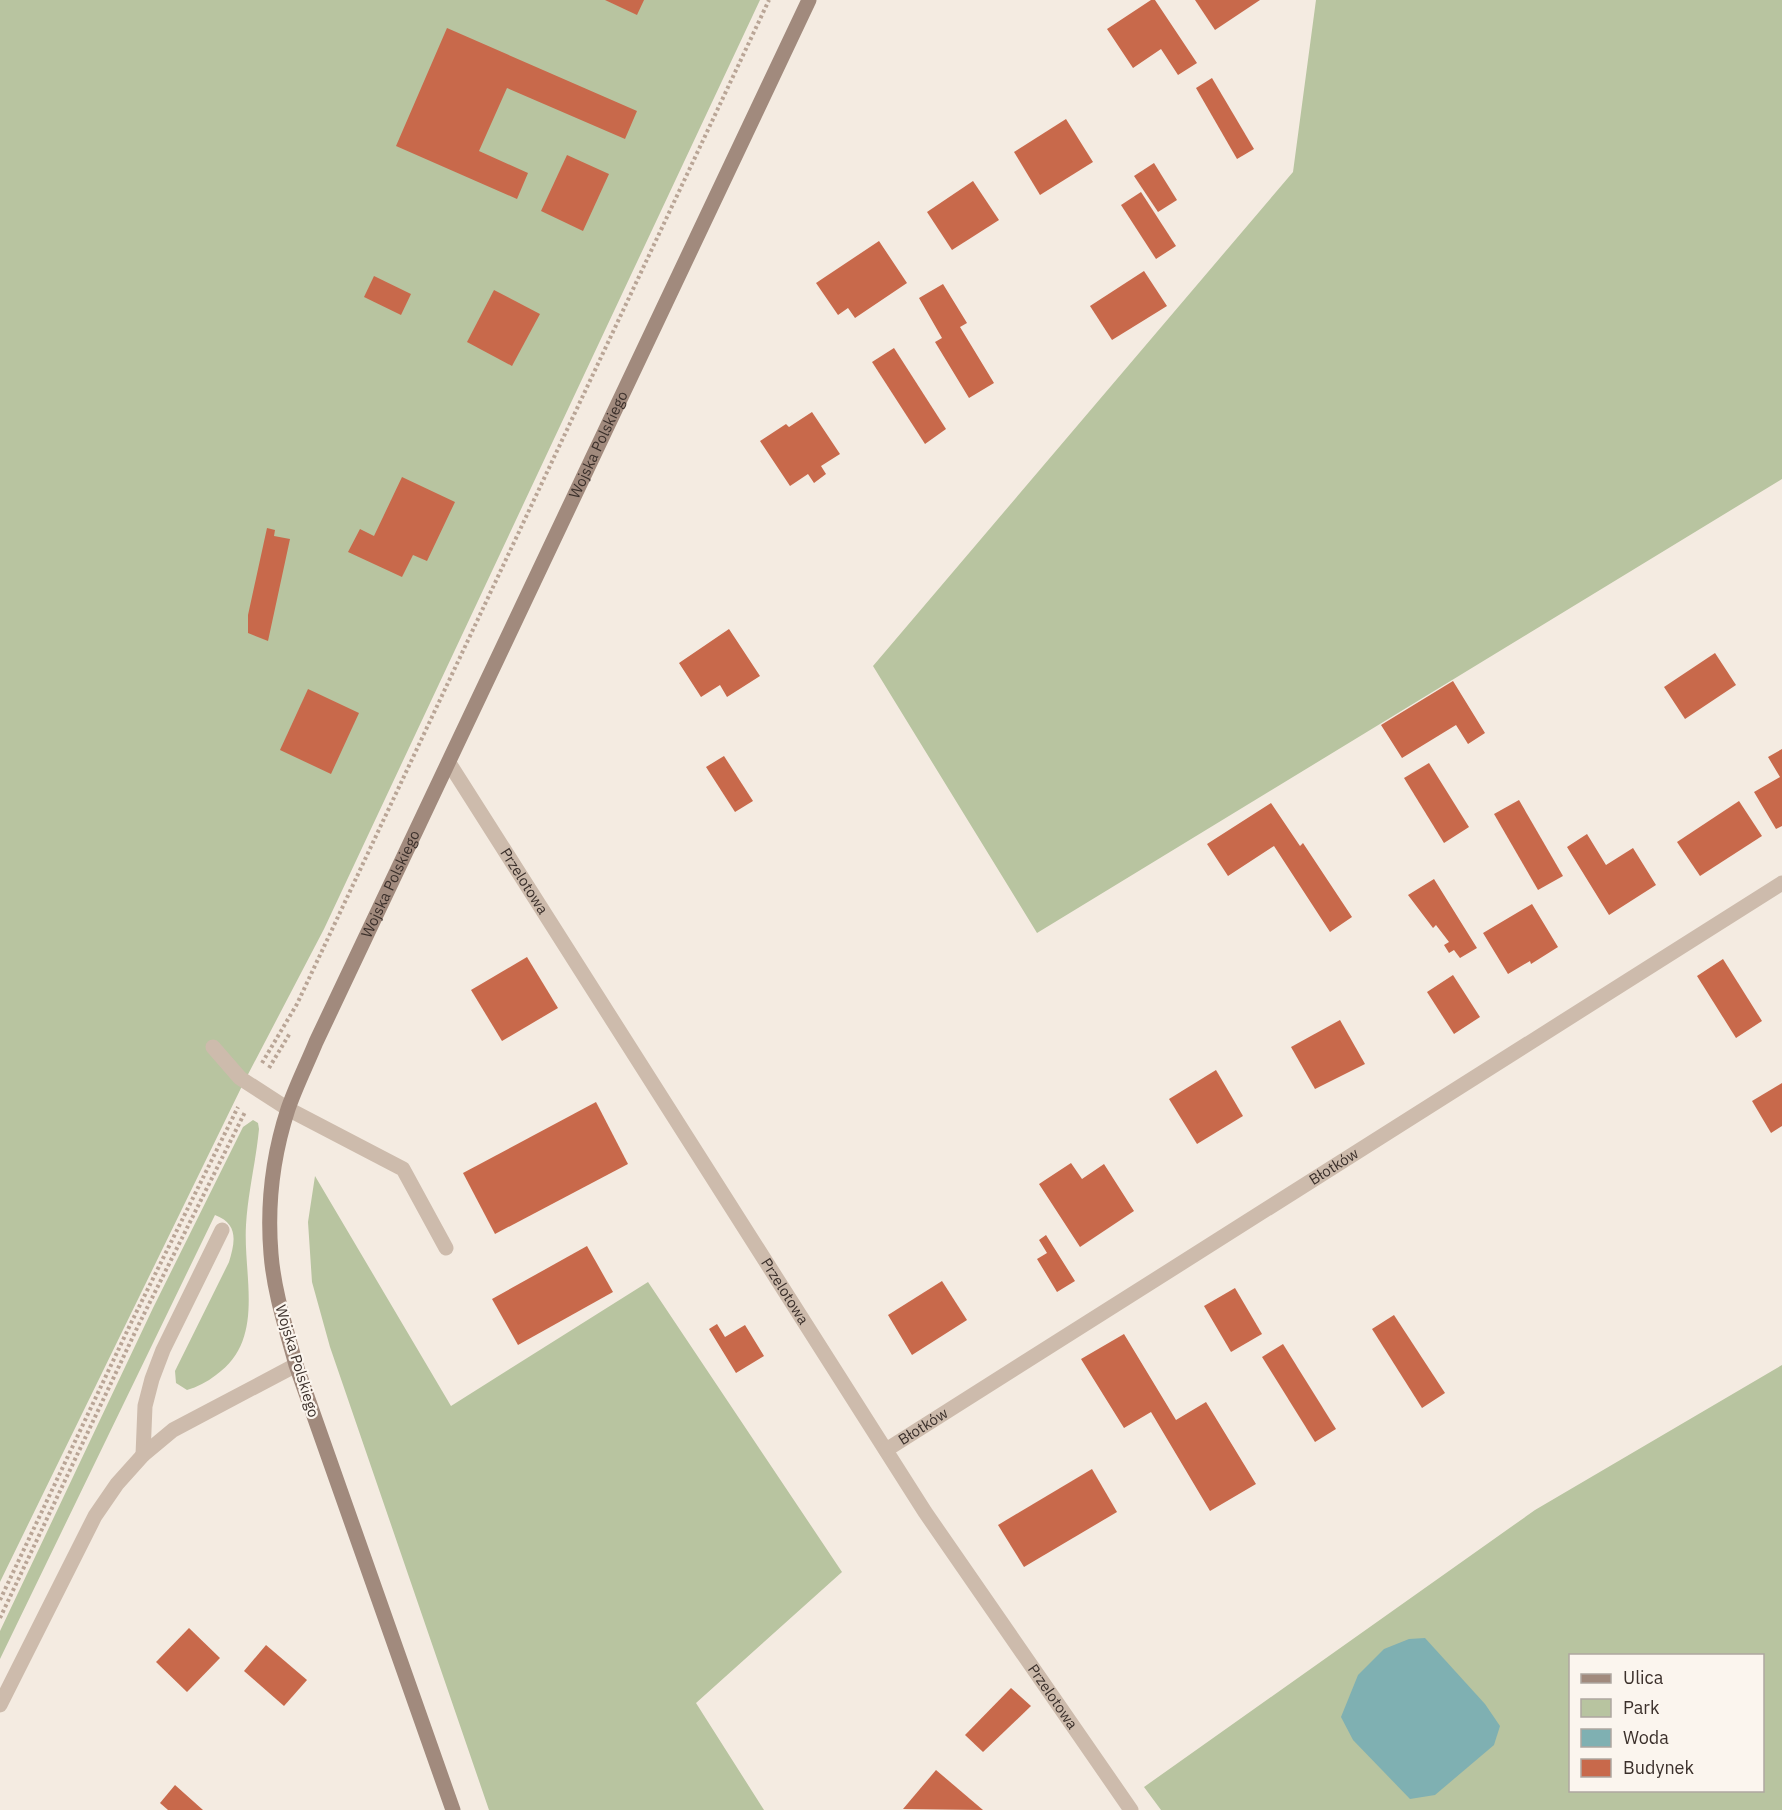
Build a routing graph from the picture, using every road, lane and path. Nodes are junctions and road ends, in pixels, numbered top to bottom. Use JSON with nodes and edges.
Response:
{"nodes":[{"id":1,"x":770,"y":0,"type":"edge"},
{"id":2,"x":809,"y":0,"type":"edge"},
{"id":3,"x":449,"y":763,"type":"junction"},
{"id":4,"x":1782,"y":884,"type":"edge"},
{"id":5,"x":293,"y":1028,"type":"dead end"},
{"id":6,"x":213,"y":1047,"type":"dead end"},
{"id":7,"x":253,"y":1086,"type":"junction"},
{"id":8,"x":288,"y":1109,"type":"junction"},
{"id":9,"x":222,"y":1230,"type":"dead end"},
{"id":10,"x":446,"y":1248,"type":"dead end"},
{"id":11,"x":296,"y":1365,"type":"junction"},
{"id":12,"x":886,"y":1450,"type":"junction"},
{"id":13,"x":143,"y":1455,"type":"junction"},
{"id":14,"x":0,"y":1600,"type":"edge"},
{"id":15,"x":0,"y":1618,"type":"edge"},
{"id":16,"x":0,"y":1706,"type":"edge"},
{"id":17,"x":453,"y":1810,"type":"edge"},
{"id":18,"x":1131,"y":1810,"type":"edge"}],
"edges":[{"from":1,"to":7,"type":"path"},
{"from":2,"to":3,"type":"street","name":"Wojska Polskiego"},
{"from":3,"to":8,"type":"street","name":"Wojska Polskiego"},
{"from":3,"to":12,"type":"street","name":"Przelotowa"},
{"from":4,"to":12,"type":"street","name":"Błotków"},
{"from":5,"to":7,"type":"path"},
{"from":6,"to":7,"type":"street"},
{"from":7,"to":8,"type":"street"},
{"from":7,"to":14,"type":"path"},
{"from":7,"to":15,"type":"path"},
{"from":8,"to":10,"type":"street"},
{"from":8,"to":11,"type":"street","name":"Wojska Polskiego"},
{"from":9,"to":13,"type":"street"},
{"from":11,"to":13,"type":"street"},
{"from":11,"to":17,"type":"street","name":"Wojska Polskiego"},
{"from":12,"to":18,"type":"street","name":"Przelotowa"},
{"from":13,"to":16,"type":"street"}]}
